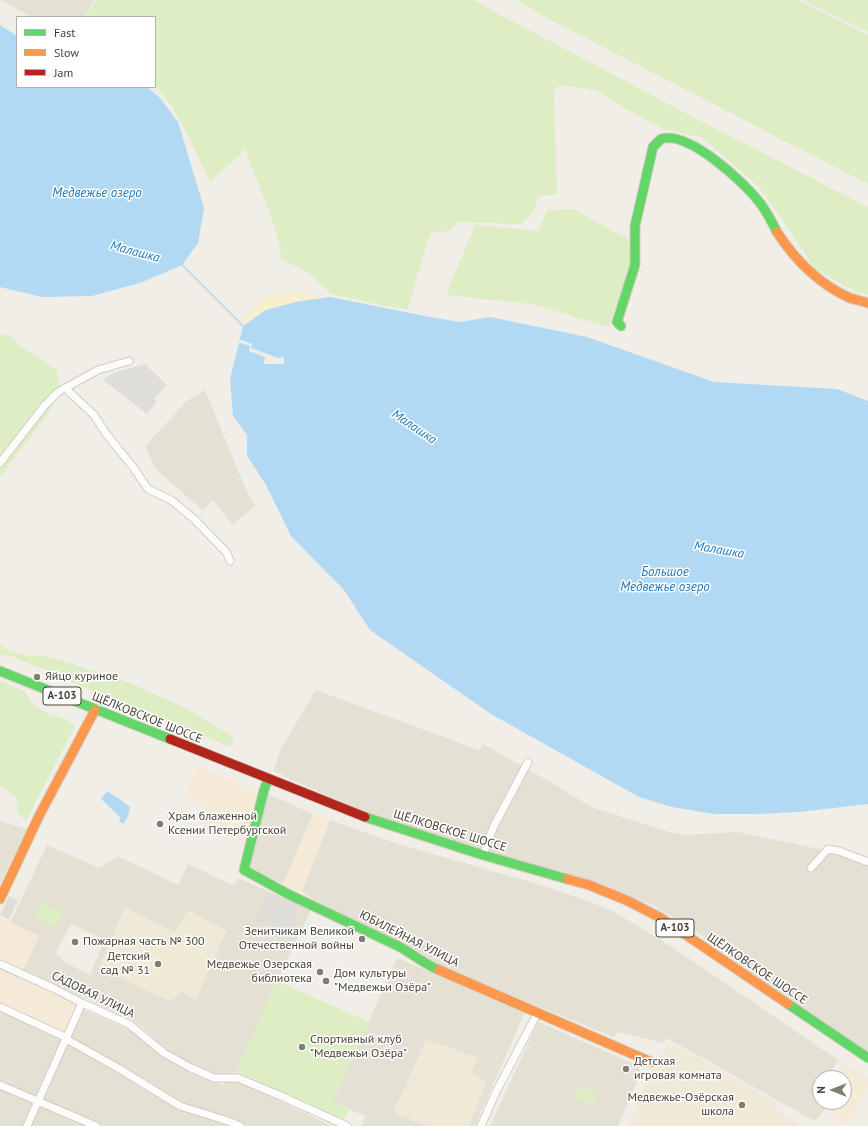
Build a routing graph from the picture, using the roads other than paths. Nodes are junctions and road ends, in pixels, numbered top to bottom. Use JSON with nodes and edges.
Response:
{"nodes":[{"id":1,"x":868,"y":303,"type":"edge"},
{"id":2,"x":621,"y":326,"type":"dead end"},
{"id":3,"x":129,"y":361,"type":"dead end"},
{"id":4,"x":65,"y":388,"type":"junction"},
{"id":5,"x":0,"y":463,"type":"edge"},
{"id":6,"x":230,"y":561,"type":"dead end"},
{"id":7,"x":0,"y":671,"type":"edge"},
{"id":8,"x":94,"y":710,"type":"junction"},
{"id":9,"x":528,"y":762,"type":"dead end"},
{"id":10,"x":268,"y":779,"type":"junction"},
{"id":11,"x":484,"y":855,"type":"junction"},
{"id":12,"x":868,"y":862,"type":"edge"},
{"id":13,"x":811,"y":868,"type":"dead end"},
{"id":14,"x":0,"y":899,"type":"edge"},
{"id":15,"x":0,"y":964,"type":"edge"},
{"id":16,"x":82,"y":1003,"type":"junction"},
{"id":17,"x":0,"y":1007,"type":"edge"},
{"id":18,"x":538,"y":1012,"type":"junction"},
{"id":19,"x":66,"y":1038,"type":"junction"},
{"id":20,"x":868,"y":1058,"type":"edge"},
{"id":21,"x":651,"y":1062,"type":"dead end"},
{"id":22,"x":0,"y":1085,"type":"edge"},
{"id":23,"x":38,"y":1102,"type":"junction"},
{"id":24,"x":27,"y":1126,"type":"edge"},
{"id":25,"x":96,"y":1126,"type":"edge"},
{"id":26,"x":240,"y":1126,"type":"edge"},
{"id":27,"x":347,"y":1126,"type":"edge"},
{"id":28,"x":482,"y":1126,"type":"edge"}],
"edges":[{"from":1,"to":2,"type":"street"},
{"from":3,"to":4,"type":"street"},
{"from":4,"to":5,"type":"street"},
{"from":4,"to":6,"type":"street"},
{"from":7,"to":8,"type":"street","name":"ЩЁЛКОВСКОЕ ШОССЕ","number":"А-103"},
{"from":8,"to":10,"type":"street","name":"ЩЁЛКОВСКОЕ ШОССЕ","number":"А-103"},
{"from":8,"to":14,"type":"street"},
{"from":9,"to":11,"type":"street"},
{"from":10,"to":11,"type":"street","name":"ЩЁЛКОВСКОЕ ШОССЕ","number":"А-103"},
{"from":10,"to":18,"type":"street","name":"ЮБИЛЕЙНАЯ УЛИЦА"},
{"from":11,"to":20,"type":"street","name":"ЩЁЛКОВСКОЕ ШОССЕ","number":"А-103"},
{"from":12,"to":13,"type":"street"},
{"from":15,"to":16,"type":"street","name":"САДОВАЯ УЛИЦА"},
{"from":16,"to":19,"type":"street"},
{"from":16,"to":27,"type":"street","name":"САДОВАЯ УЛИЦА"},
{"from":17,"to":19,"type":"street"},
{"from":18,"to":21,"type":"street","name":"ЮБИЛЕЙНАЯ УЛИЦА"},
{"from":18,"to":28,"type":"street"},
{"from":19,"to":23,"type":"street"},
{"from":19,"to":26,"type":"street"},
{"from":22,"to":23,"type":"street"},
{"from":23,"to":24,"type":"street"},
{"from":23,"to":25,"type":"street"}]}
